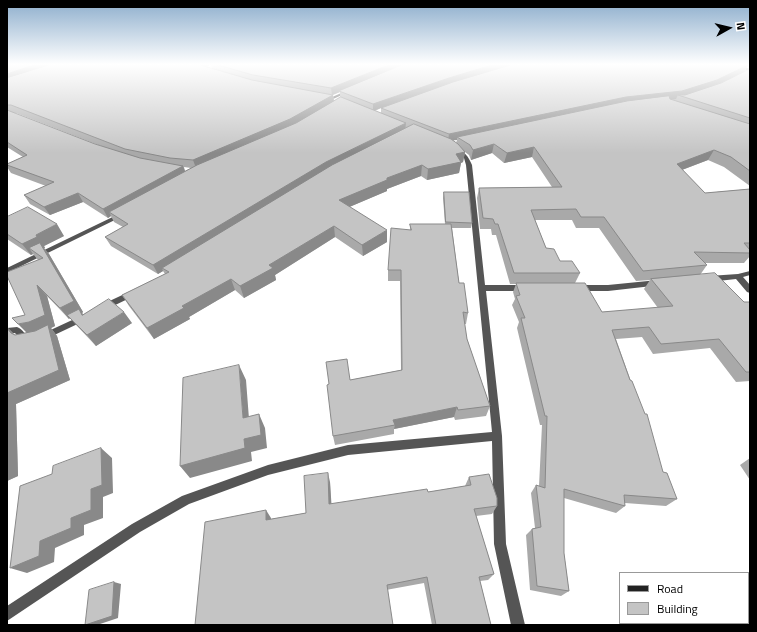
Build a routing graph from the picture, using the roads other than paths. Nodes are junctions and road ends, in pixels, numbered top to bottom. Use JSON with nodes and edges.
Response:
{"nodes":[{"id":1,"x":344,"y":93,"type":"edge"},
{"id":2,"x":330,"y":100,"type":"edge"},
{"id":3,"x":448,"y":145,"type":"edge"},
{"id":4,"x":128,"y":211,"type":"edge"},
{"id":5,"x":7,"y":271,"type":"edge"},
{"id":6,"x":750,"y":273,"type":"edge"},
{"id":7,"x":738,"y":276,"type":"junction"},
{"id":8,"x":700,"y":280,"type":"edge"},
{"id":9,"x":669,"y":282,"type":"edge"},
{"id":10,"x":481,"y":288,"type":"junction"},
{"id":11,"x":528,"y":288,"type":"edge"},
{"id":12,"x":568,"y":288,"type":"edge"},
{"id":13,"x":139,"y":290,"type":"edge"},
{"id":14,"x":750,"y":290,"type":"edge"},
{"id":15,"x":98,"y":310,"type":"edge"},
{"id":16,"x":91,"y":314,"type":"edge"},
{"id":17,"x":7,"y":331,"type":"edge"},
{"id":18,"x":497,"y":436,"type":"junction"},
{"id":19,"x":7,"y":614,"type":"edge"},
{"id":20,"x":518,"y":625,"type":"edge"}],
"edges":[{"from":1,"to":2,"type":"street"},
{"from":3,"to":10,"type":"street"},
{"from":4,"to":5,"type":"street"},
{"from":6,"to":7,"type":"street"},
{"from":7,"to":8,"type":"street"},
{"from":7,"to":14,"type":"street"},
{"from":9,"to":12,"type":"street"},
{"from":10,"to":11,"type":"street"},
{"from":10,"to":18,"type":"street"},
{"from":13,"to":15,"type":"street"},
{"from":16,"to":17,"type":"street"},
{"from":18,"to":19,"type":"street"},
{"from":18,"to":20,"type":"street"}]}
